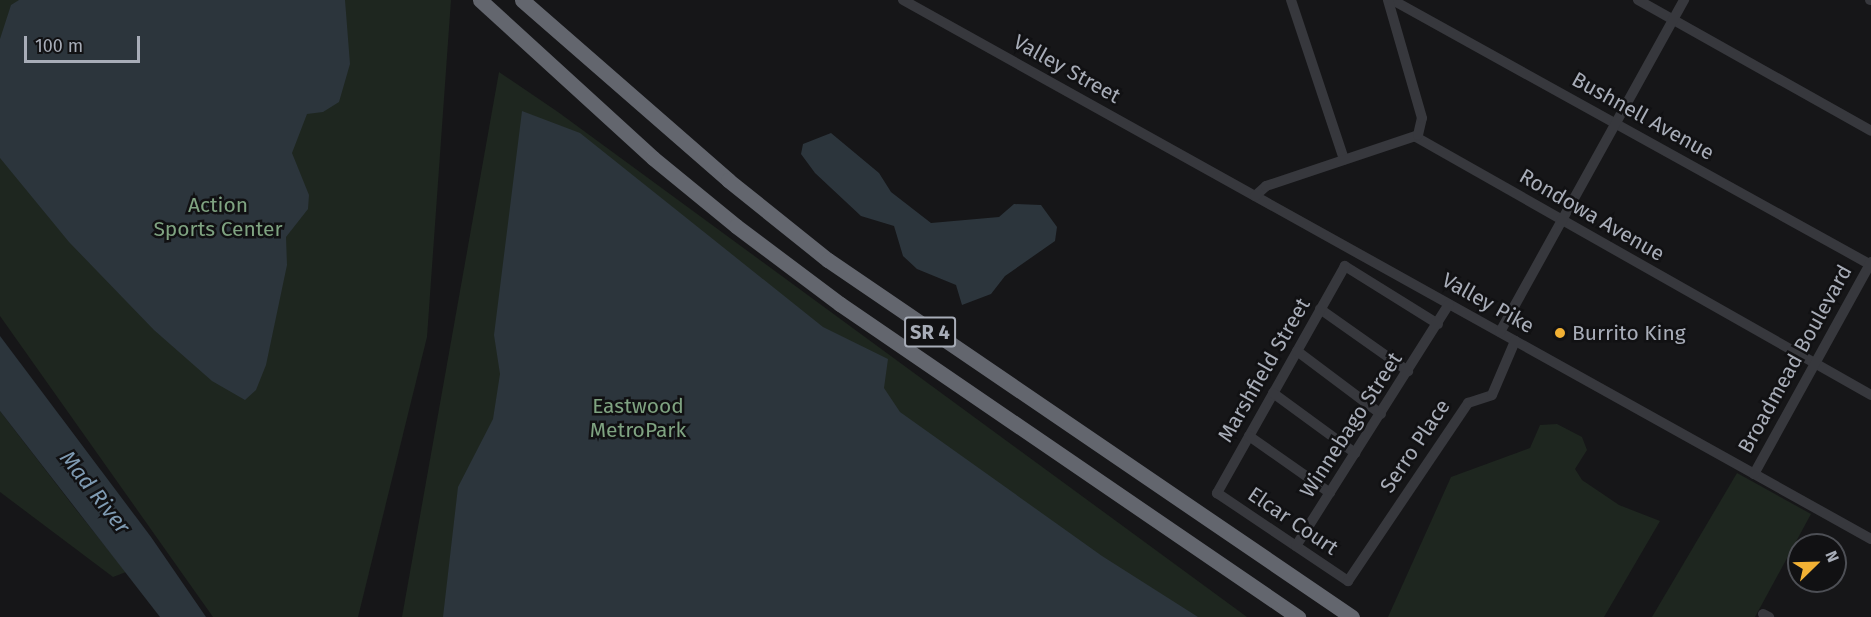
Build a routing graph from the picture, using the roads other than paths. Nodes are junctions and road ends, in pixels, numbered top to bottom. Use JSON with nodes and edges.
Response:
{"nodes":[{"id":1,"x":480,"y":0,"type":"edge"},
{"id":2,"x":522,"y":0,"type":"edge"},
{"id":3,"x":903,"y":0,"type":"edge"},
{"id":4,"x":1291,"y":0,"type":"edge"},
{"id":5,"x":1638,"y":0,"type":"edge"},
{"id":6,"x":1684,"y":0,"type":"edge"},
{"id":7,"x":1394,"y":1,"type":"edge"},
{"id":8,"x":1673,"y":20,"type":"junction"},
{"id":9,"x":1616,"y":123,"type":"junction"},
{"id":10,"x":1871,"y":131,"type":"edge"},
{"id":11,"x":1416,"y":137,"type":"junction"},
{"id":12,"x":1344,"y":159,"type":"junction"},
{"id":13,"x":1212,"y":172,"type":"joint"},
{"id":14,"x":1255,"y":196,"type":"junction"},
{"id":15,"x":1562,"y":220,"type":"junction"},
{"id":16,"x":1871,"y":264,"type":"edge"},
{"id":17,"x":1449,"y":304,"type":"junction"},
{"id":18,"x":1320,"y":309,"type":"junction"},
{"id":19,"x":1438,"y":324,"type":"junction"},
{"id":20,"x":1500,"y":332,"type":"junction"},
{"id":21,"x":1515,"y":341,"type":"junction"},
{"id":22,"x":1297,"y":351,"type":"junction"},
{"id":23,"x":1815,"y":364,"type":"junction"},
{"id":24,"x":1408,"y":372,"type":"junction"},
{"id":25,"x":1273,"y":393,"type":"junction"},
{"id":26,"x":1871,"y":395,"type":"edge"},
{"id":27,"x":1381,"y":414,"type":"junction"},
{"id":28,"x":1249,"y":436,"type":"junction"},
{"id":29,"x":1356,"y":453,"type":"junction"},
{"id":30,"x":1754,"y":474,"type":"junction"},
{"id":31,"x":1217,"y":493,"type":"joint"},
{"id":32,"x":1330,"y":494,"type":"junction"},
{"id":33,"x":1871,"y":539,"type":"edge"},
{"id":34,"x":1296,"y":546,"type":"junction"},
{"id":35,"x":1348,"y":581,"type":"joint"},
{"id":36,"x":1298,"y":617,"type":"edge"},
{"id":37,"x":1352,"y":617,"type":"edge"}],
"edges":[{"from":1,"to":36,"type":"highway","number":"SR 4"},
{"from":2,"to":37,"type":"highway","number":"SR 4"},
{"from":3,"to":13,"type":"street","name":"Valley Street"},
{"from":4,"to":12,"type":"street"},
{"from":5,"to":8,"type":"street"},
{"from":6,"to":8,"type":"street"},
{"from":7,"to":9,"type":"street","name":"Bushnell Avenue"},
{"from":7,"to":11,"type":"street"},
{"from":8,"to":9,"type":"street"},
{"from":8,"to":10,"type":"street"},
{"from":9,"to":15,"type":"street"},
{"from":9,"to":16,"type":"street","name":"Bushnell Avenue"},
{"from":11,"to":12,"type":"street"},
{"from":11,"to":15,"type":"street","name":"Rondowa Avenue"},
{"from":12,"to":14,"type":"street"},
{"from":13,"to":14,"type":"street","name":"Valley Pike"},
{"from":14,"to":17,"type":"street","name":"Valley Pike"},
{"from":15,"to":20,"type":"street"},
{"from":15,"to":23,"type":"street","name":"Rondowa Avenue"},
{"from":16,"to":23,"type":"street","name":"Broadmead Boulevard"},
{"from":17,"to":19,"type":"street","name":"Winnebago Street"},
{"from":17,"to":20,"type":"street","name":"Valley Pike"},
{"from":18,"to":19,"type":"street","name":"Marshfield Street"},
{"from":18,"to":22,"type":"street","name":"Marshfield Street"},
{"from":18,"to":24,"type":"street"},
{"from":19,"to":24,"type":"street","name":"Winnebago Street"},
{"from":20,"to":21,"type":"street","name":"Valley Pike"},
{"from":21,"to":30,"type":"street","name":"Valley Pike"},
{"from":21,"to":35,"type":"street","name":"Serro Place"},
{"from":22,"to":25,"type":"street","name":"Marshfield Street"},
{"from":22,"to":27,"type":"street"},
{"from":23,"to":26,"type":"street","name":"Rondowa Avenue"},
{"from":23,"to":30,"type":"street","name":"Broadmead Boulevard"},
{"from":24,"to":27,"type":"street","name":"Winnebago Street"},
{"from":25,"to":28,"type":"street","name":"Marshfield Street"},
{"from":25,"to":29,"type":"street"},
{"from":27,"to":29,"type":"street","name":"Winnebago Street"},
{"from":28,"to":31,"type":"street","name":"Marshfield Street"},
{"from":28,"to":32,"type":"street"},
{"from":29,"to":32,"type":"street","name":"Winnebago Street"},
{"from":30,"to":33,"type":"street","name":"Valley Pike"},
{"from":31,"to":34,"type":"street","name":"Elcar Court"},
{"from":32,"to":34,"type":"street","name":"Winnebago Street"},
{"from":34,"to":35,"type":"street","name":"Elcar Court"}]}
